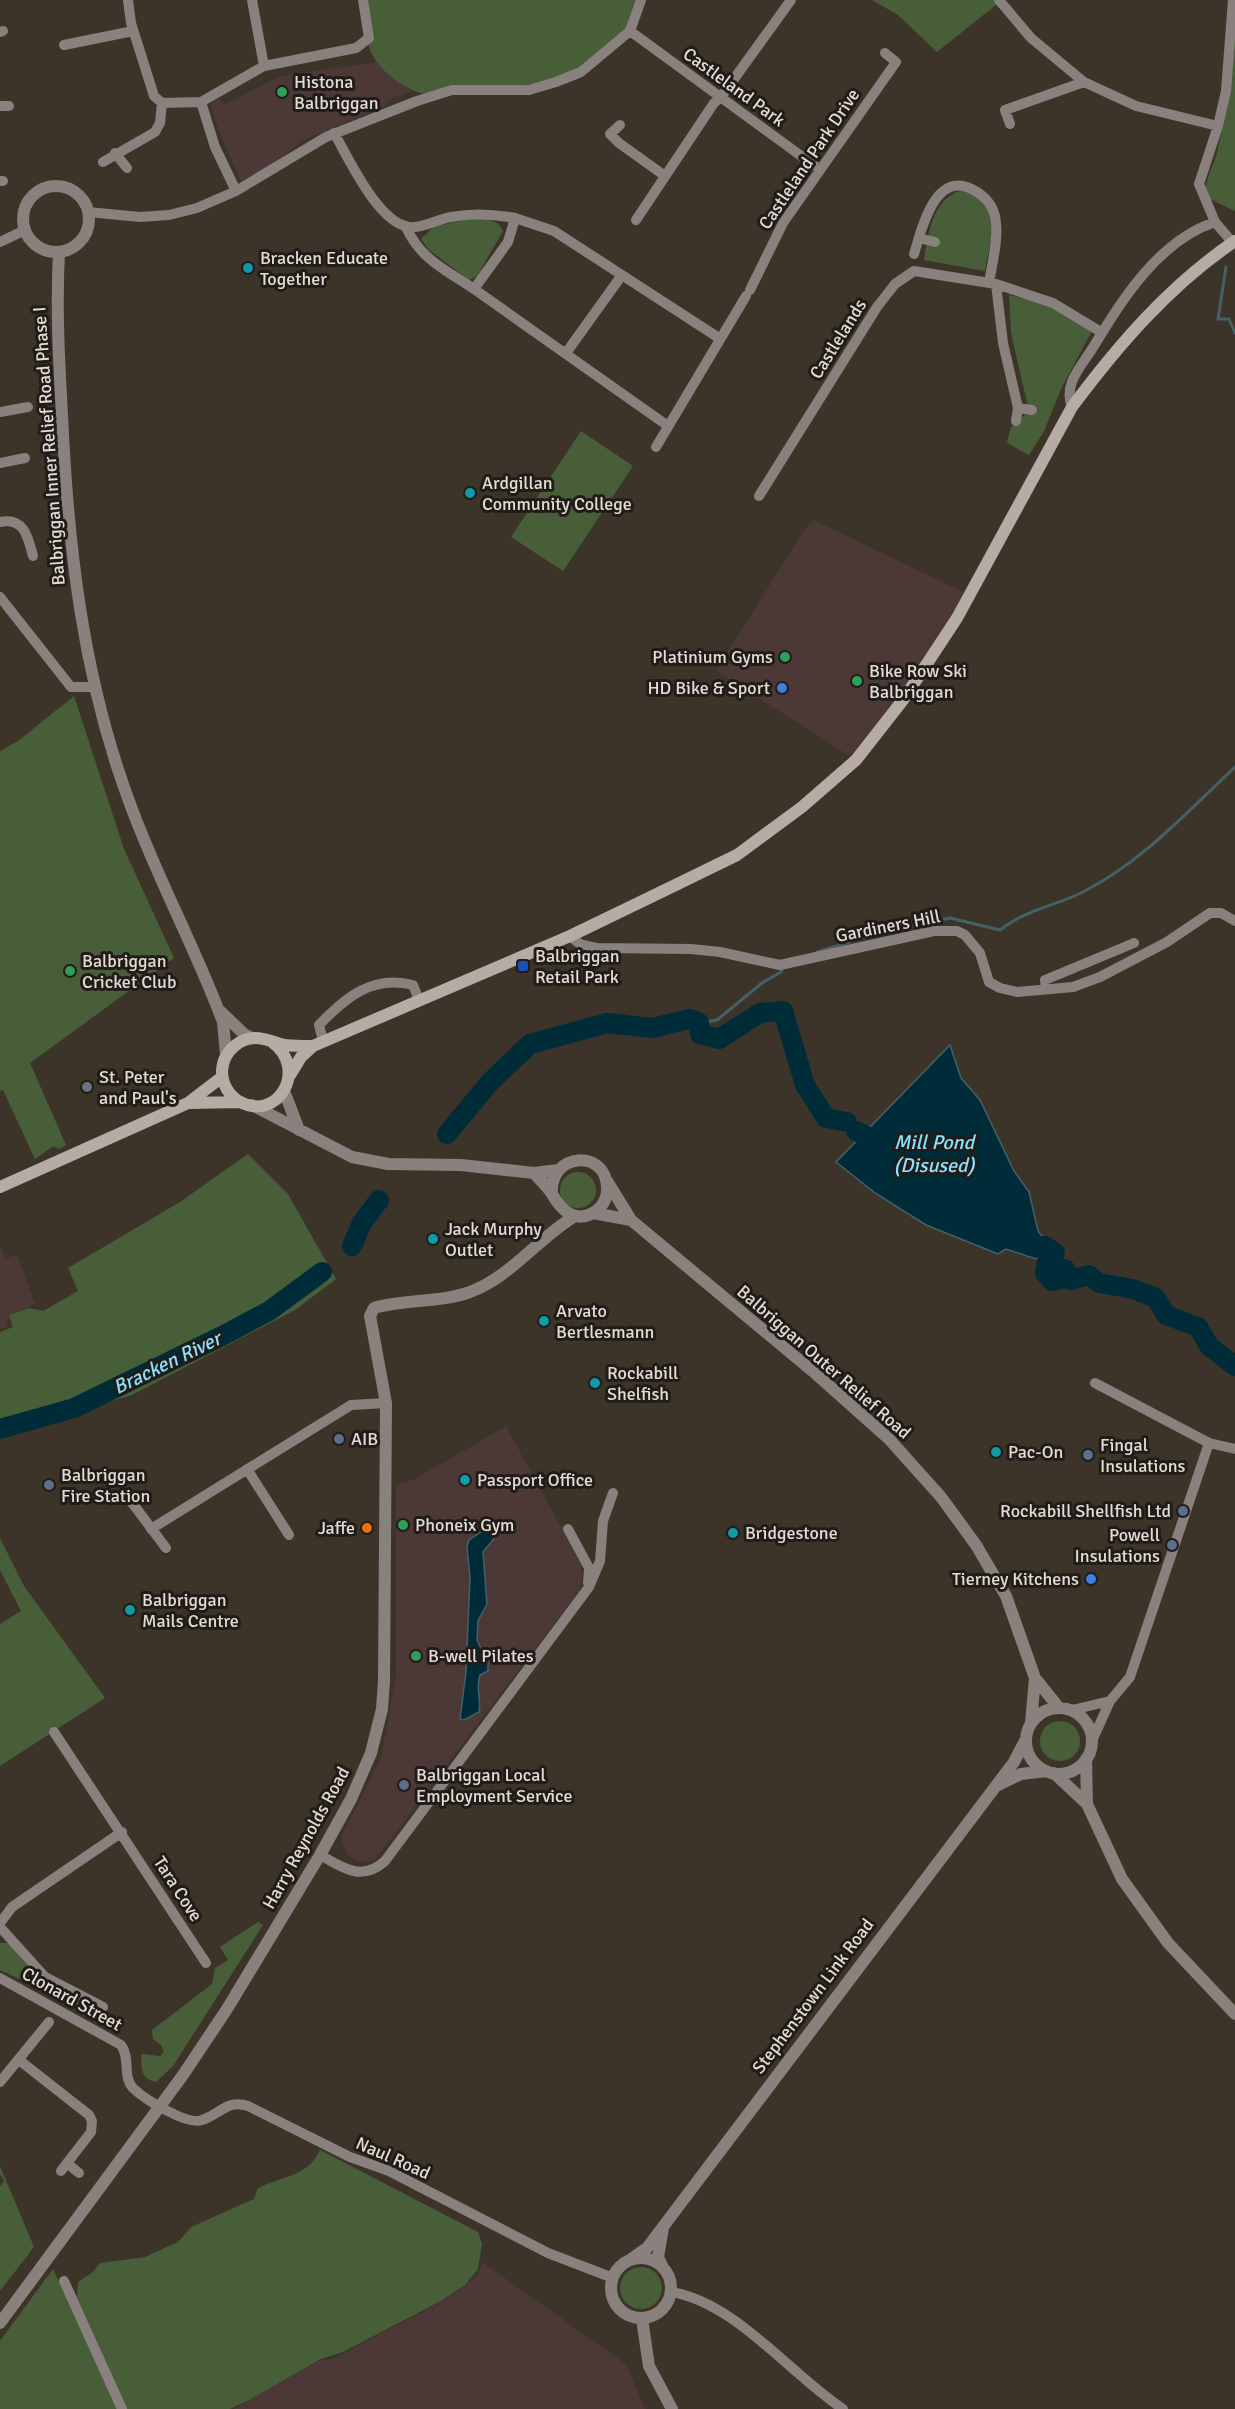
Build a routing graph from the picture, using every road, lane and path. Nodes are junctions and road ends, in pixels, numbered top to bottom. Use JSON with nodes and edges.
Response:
{"nodes":[{"id":1,"x":128,"y":0,"type":"edge"},
{"id":2,"x":252,"y":0,"type":"edge"},
{"id":3,"x":363,"y":0,"type":"edge"},
{"id":4,"x":641,"y":0,"type":"edge"},
{"id":5,"x":791,"y":0,"type":"edge"},
{"id":6,"x":999,"y":0,"type":"edge"},
{"id":7,"x":1233,"y":0,"type":"edge"},
{"id":8,"x":133,"y":31,"type":"junction"},
{"id":9,"x":630,"y":31,"type":"junction"},
{"id":10,"x":64,"y":45,"type":"dead end"},
{"id":11,"x":885,"y":54,"type":"dead end"},
{"id":12,"x":264,"y":66,"type":"junction"},
{"id":13,"x":1084,"y":82,"type":"junction"},
{"id":14,"x":721,"y":98,"type":"junction"},
{"id":15,"x":201,"y":102,"type":"junction"},
{"id":16,"x":162,"y":103,"type":"junction"},
{"id":17,"x":1010,"y":124,"type":"dead end"},
{"id":18,"x":620,"y":125,"type":"dead end"},
{"id":19,"x":1218,"y":126,"type":"junction"},
{"id":20,"x":334,"y":134,"type":"junction"},
{"id":21,"x":115,"y":153,"type":"junction"},
{"id":22,"x":103,"y":162,"type":"dead end"},
{"id":23,"x":126,"y":168,"type":"dead end"},
{"id":24,"x":819,"y":169,"type":"junction"},
{"id":25,"x":665,"y":176,"type":"junction"},
{"id":26,"x":236,"y":191,"type":"junction"},
{"id":27,"x":88,"y":212,"type":"junction"},
{"id":28,"x":515,"y":218,"type":"junction"},
{"id":29,"x":636,"y":220,"type":"dead end"},
{"id":30,"x":1215,"y":222,"type":"junction"},
{"id":31,"x":406,"y":227,"type":"junction"},
{"id":32,"x":25,"y":230,"type":"junction"},
{"id":33,"x":919,"y":238,"type":"junction"},
{"id":34,"x":0,"y":242,"type":"edge"},
{"id":35,"x":935,"y":242,"type":"dead end"},
{"id":36,"x":1234,"y":242,"type":"edge"},
{"id":37,"x":59,"y":252,"type":"junction"},
{"id":38,"x":914,"y":254,"type":"dead end"},
{"id":39,"x":622,"y":275,"type":"junction"},
{"id":40,"x":992,"y":284,"type":"junction"},
{"id":41,"x":474,"y":289,"type":"junction"},
{"id":42,"x":1101,"y":332,"type":"junction"},
{"id":43,"x":719,"y":338,"type":"junction"},
{"id":44,"x":566,"y":353,"type":"junction"},
{"id":45,"x":28,"y":406,"type":"dead end"},
{"id":46,"x":1072,"y":407,"type":"junction"},
{"id":47,"x":1018,"y":408,"type":"junction"},
{"id":48,"x":1032,"y":410,"type":"dead end"},
{"id":49,"x":0,"y":412,"type":"edge"},
{"id":50,"x":1016,"y":422,"type":"dead end"},
{"id":51,"x":668,"y":426,"type":"junction"},
{"id":52,"x":656,"y":447,"type":"dead end"},
{"id":53,"x":25,"y":458,"type":"dead end"},
{"id":54,"x":0,"y":463,"type":"edge"},
{"id":55,"x":759,"y":496,"type":"dead end"},
{"id":56,"x":0,"y":522,"type":"edge"},
{"id":57,"x":33,"y":556,"type":"dead end"},
{"id":58,"x":0,"y":597,"type":"edge"},
{"id":59,"x":94,"y":687,"type":"junction"},
{"id":60,"x":1235,"y":921,"type":"edge"},
{"id":61,"x":570,"y":936,"type":"junction"},
{"id":62,"x":1134,"y":943,"type":"dead end"},
{"id":63,"x":1046,"y":990,"type":"junction"},
{"id":64,"x":419,"y":1000,"type":"junction"},
{"id":65,"x":217,"y":1008,"type":"junction"},
{"id":66,"x":252,"y":1038,"type":"junction"},
{"id":67,"x":272,"y":1042,"type":"junction"},
{"id":68,"x":318,"y":1044,"type":"junction"},
{"id":69,"x":226,"y":1055,"type":"junction"},
{"id":70,"x":290,"y":1075,"type":"junction"},
{"id":71,"x":222,"y":1077,"type":"junction"},
{"id":72,"x":284,"y":1091,"type":"junction"},
{"id":73,"x":188,"y":1103,"type":"junction"},
{"id":74,"x":247,"y":1104,"type":"junction"},
{"id":75,"x":299,"y":1130,"type":"junction"},
{"id":76,"x":558,"y":1170,"type":"junction"},
{"id":77,"x":534,"y":1173,"type":"junction"},
{"id":78,"x":607,"y":1181,"type":"junction"},
{"id":79,"x":0,"y":1187,"type":"edge"},
{"id":80,"x":553,"y":1198,"type":"junction"},
{"id":81,"x":593,"y":1213,"type":"junction"},
{"id":82,"x":575,"y":1216,"type":"junction"},
{"id":83,"x":631,"y":1220,"type":"junction"},
{"id":84,"x":552,"y":1230,"type":"junction"},
{"id":85,"x":1095,"y":1383,"type":"dead end"},
{"id":86,"x":387,"y":1403,"type":"junction"},
{"id":87,"x":1209,"y":1443,"type":"junction"},
{"id":88,"x":1235,"y":1449,"type":"edge"},
{"id":89,"x":247,"y":1468,"type":"junction"},
{"id":90,"x":613,"y":1493,"type":"dead end"},
{"id":91,"x":130,"y":1500,"type":"dead end"},
{"id":92,"x":152,"y":1529,"type":"junction"},
{"id":93,"x":568,"y":1529,"type":"dead end"},
{"id":94,"x":289,"y":1535,"type":"dead end"},
{"id":95,"x":166,"y":1548,"type":"dead end"},
{"id":96,"x":587,"y":1589,"type":"junction"},
{"id":97,"x":1035,"y":1678,"type":"junction"},
{"id":98,"x":1110,"y":1701,"type":"junction"},
{"id":99,"x":1059,"y":1708,"type":"junction"},
{"id":100,"x":1072,"y":1710,"type":"junction"},
{"id":101,"x":1031,"y":1723,"type":"junction"},
{"id":102,"x":54,"y":1731,"type":"dead end"},
{"id":103,"x":1026,"y":1738,"type":"junction"},
{"id":104,"x":1092,"y":1741,"type":"junction"},
{"id":105,"x":1086,"y":1759,"type":"junction"},
{"id":106,"x":1050,"y":1772,"type":"junction"},
{"id":107,"x":993,"y":1787,"type":"junction"},
{"id":108,"x":1087,"y":1804,"type":"junction"},
{"id":109,"x":122,"y":1832,"type":"junction"},
{"id":110,"x":320,"y":1855,"type":"junction"},
{"id":111,"x":0,"y":1925,"type":"edge"},
{"id":112,"x":206,"y":1962,"type":"dead end"},
{"id":113,"x":0,"y":1978,"type":"edge"},
{"id":114,"x":103,"y":2007,"type":"dead end"},
{"id":115,"x":1235,"y":2014,"type":"edge"},
{"id":116,"x":49,"y":2022,"type":"dead end"},
{"id":117,"x":19,"y":2060,"type":"junction"},
{"id":118,"x":0,"y":2082,"type":"edge"},
{"id":119,"x":161,"y":2106,"type":"junction"},
{"id":120,"x":79,"y":2173,"type":"dead end"},
{"id":121,"x":663,"y":2227,"type":"junction"},
{"id":122,"x":630,"y":2260,"type":"junction"},
{"id":123,"x":662,"y":2266,"type":"junction"},
{"id":124,"x":613,"y":2278,"type":"junction"},
{"id":125,"x":64,"y":2281,"type":"dead end"},
{"id":126,"x":671,"y":2292,"type":"junction"},
{"id":127,"x":642,"y":2319,"type":"junction"},
{"id":128,"x":0,"y":2323,"type":"edge"},
{"id":129,"x":122,"y":2409,"type":"edge"},
{"id":130,"x":672,"y":2409,"type":"edge"},
{"id":131,"x":843,"y":2409,"type":"edge"}],
"edges":[{"from":1,"to":8,"type":"street"},
{"from":2,"to":12,"type":"street"},
{"from":3,"to":12,"type":"street"},
{"from":4,"to":9,"type":"street"},
{"from":5,"to":14,"type":"street"},
{"from":6,"to":13,"type":"street"},
{"from":7,"to":19,"type":"street"},
{"from":8,"to":10,"type":"street"},
{"from":8,"to":16,"type":"street"},
{"from":9,"to":14,"type":"street","name":"Castleland Park"},
{"from":9,"to":20,"type":"street"},
{"from":11,"to":24,"type":"street","name":"Castleland Park Drive"},
{"from":12,"to":15,"type":"street"},
{"from":13,"to":17,"type":"street"},
{"from":13,"to":19,"type":"street"},
{"from":14,"to":24,"type":"street","name":"Castleland Park"},
{"from":14,"to":25,"type":"street"},
{"from":15,"to":16,"type":"street"},
{"from":15,"to":26,"type":"street"},
{"from":16,"to":21,"type":"street"},
{"from":18,"to":25,"type":"street"},
{"from":19,"to":30,"type":"street"},
{"from":20,"to":26,"type":"street"},
{"from":20,"to":31,"type":"street"},
{"from":21,"to":22,"type":"street"},
{"from":21,"to":23,"type":"street"},
{"from":24,"to":43,"type":"street","name":"Castleland Park Drive"},
{"from":25,"to":29,"type":"street"},
{"from":26,"to":27,"type":"street"},
{"from":27,"to":32,"type":"street"},
{"from":27,"to":37,"type":"street"},
{"from":28,"to":31,"type":"street"},
{"from":28,"to":39,"type":"street"},
{"from":28,"to":41,"type":"street"},
{"from":30,"to":36,"type":"street"},
{"from":30,"to":42,"type":"street"},
{"from":31,"to":41,"type":"street"},
{"from":32,"to":34,"type":"street"},
{"from":32,"to":37,"type":"street"},
{"from":33,"to":35,"type":"street"},
{"from":33,"to":38,"type":"street"},
{"from":33,"to":40,"type":"street"},
{"from":36,"to":46,"type":"main road"},
{"from":37,"to":59,"type":"street","name":"Balbriggan Inner Relief Road Phase I"},
{"from":39,"to":43,"type":"street"},
{"from":39,"to":44,"type":"street"},
{"from":40,"to":42,"type":"street","name":"Castlelands"},
{"from":40,"to":47,"type":"street"},
{"from":40,"to":55,"type":"street","name":"Castlelands"},
{"from":41,"to":44,"type":"street"},
{"from":42,"to":46,"type":"street"},
{"from":43,"to":51,"type":"street","name":"Castleland Park Drive"},
{"from":44,"to":51,"type":"street"},
{"from":45,"to":49,"type":"street"},
{"from":46,"to":61,"type":"main road"},
{"from":47,"to":48,"type":"street"},
{"from":47,"to":50,"type":"street"},
{"from":51,"to":52,"type":"street","name":"Castleland Park Drive"},
{"from":53,"to":54,"type":"street"},
{"from":56,"to":57,"type":"street"},
{"from":58,"to":59,"type":"street"},
{"from":59,"to":65,"type":"street","name":"Balbriggan Inner Relief Road Phase I"},
{"from":60,"to":63,"type":"street","name":"Gardiners Hill"},
{"from":61,"to":63,"type":"street","name":"Gardiners Hill"},
{"from":61,"to":64,"type":"main road"},
{"from":62,"to":63,"type":"street"},
{"from":64,"to":68,"type":"main road"},
{"from":64,"to":68,"type":"street"},
{"from":65,"to":66,"type":"street","name":"Balbriggan Inner Relief Road Phase I"},
{"from":65,"to":69,"type":"street","name":"Balbriggan Inner Relief Road Phase I"},
{"from":66,"to":67,"type":"main road"},
{"from":66,"to":69,"type":"main road"},
{"from":67,"to":68,"type":"main road"},
{"from":67,"to":70,"type":"main road"},
{"from":68,"to":70,"type":"main road"},
{"from":69,"to":71,"type":"main road"},
{"from":70,"to":72,"type":"main road"},
{"from":71,"to":73,"type":"main road"},
{"from":71,"to":74,"type":"main road"},
{"from":72,"to":74,"type":"main road"},
{"from":72,"to":75,"type":"street"},
{"from":73,"to":74,"type":"main road"},
{"from":73,"to":79,"type":"main road"},
{"from":74,"to":75,"type":"street"},
{"from":75,"to":77,"type":"street"},
{"from":76,"to":77,"type":"street"},
{"from":76,"to":78,"type":"street"},
{"from":76,"to":80,"type":"street"},
{"from":77,"to":80,"type":"street"},
{"from":78,"to":81,"type":"street"},
{"from":78,"to":83,"type":"street","name":"Balbriggan Outer Relief Road"},
{"from":80,"to":82,"type":"street"},
{"from":80,"to":84,"type":"street"},
{"from":81,"to":82,"type":"street"},
{"from":81,"to":83,"type":"street","name":"Balbriggan Outer Relief Road"},
{"from":82,"to":84,"type":"street","name":"Harry Reynolds Road"},
{"from":83,"to":97,"type":"street","name":"Balbriggan Outer Relief Road"},
{"from":84,"to":86,"type":"street","name":"Harry Reynolds Road"},
{"from":85,"to":87,"type":"street"},
{"from":86,"to":89,"type":"street"},
{"from":86,"to":110,"type":"street","name":"Harry Reynolds Road"},
{"from":87,"to":88,"type":"street"},
{"from":87,"to":98,"type":"street"},
{"from":89,"to":92,"type":"street"},
{"from":89,"to":94,"type":"street"},
{"from":90,"to":96,"type":"street"},
{"from":91,"to":92,"type":"street"},
{"from":92,"to":95,"type":"street"},
{"from":93,"to":96,"type":"street"},
{"from":96,"to":110,"type":"street"},
{"from":97,"to":99,"type":"street","name":"Balbriggan Outer Relief Road"},
{"from":97,"to":101,"type":"street","name":"Balbriggan Outer Relief Road"},
{"from":98,"to":100,"type":"street"},
{"from":98,"to":104,"type":"street"},
{"from":99,"to":100,"type":"street"},
{"from":99,"to":101,"type":"street"},
{"from":100,"to":104,"type":"street"},
{"from":101,"to":103,"type":"street"},
{"from":102,"to":109,"type":"street","name":"Tara Cove"},
{"from":103,"to":106,"type":"street"},
{"from":103,"to":107,"type":"street","name":"Stephenstown Link Road"},
{"from":104,"to":105,"type":"street"},
{"from":105,"to":106,"type":"street"},
{"from":105,"to":108,"type":"street"},
{"from":106,"to":107,"type":"street","name":"Stephenstown Link Road"},
{"from":106,"to":108,"type":"street"},
{"from":107,"to":121,"type":"street","name":"Stephenstown Link Road"},
{"from":108,"to":115,"type":"street"},
{"from":109,"to":111,"type":"street"},
{"from":109,"to":112,"type":"street","name":"Tara Cove"},
{"from":110,"to":119,"type":"street","name":"Harry Reynolds Road"},
{"from":111,"to":114,"type":"street"},
{"from":113,"to":119,"type":"street","name":"Clonard Street"},
{"from":116,"to":117,"type":"street"},
{"from":117,"to":118,"type":"street"},
{"from":117,"to":120,"type":"street"},
{"from":119,"to":124,"type":"street","name":"Naul Road"},
{"from":119,"to":128,"type":"street","name":"Harry Reynolds Road"},
{"from":121,"to":122,"type":"street","name":"Stephenstown Link Road"},
{"from":121,"to":123,"type":"street","name":"Stephenstown Link Road"},
{"from":122,"to":123,"type":"street"},
{"from":122,"to":124,"type":"street"},
{"from":123,"to":126,"type":"street"},
{"from":124,"to":127,"type":"street"},
{"from":125,"to":129,"type":"street"},
{"from":126,"to":127,"type":"street"},
{"from":126,"to":131,"type":"street"},
{"from":127,"to":130,"type":"street"}]}
